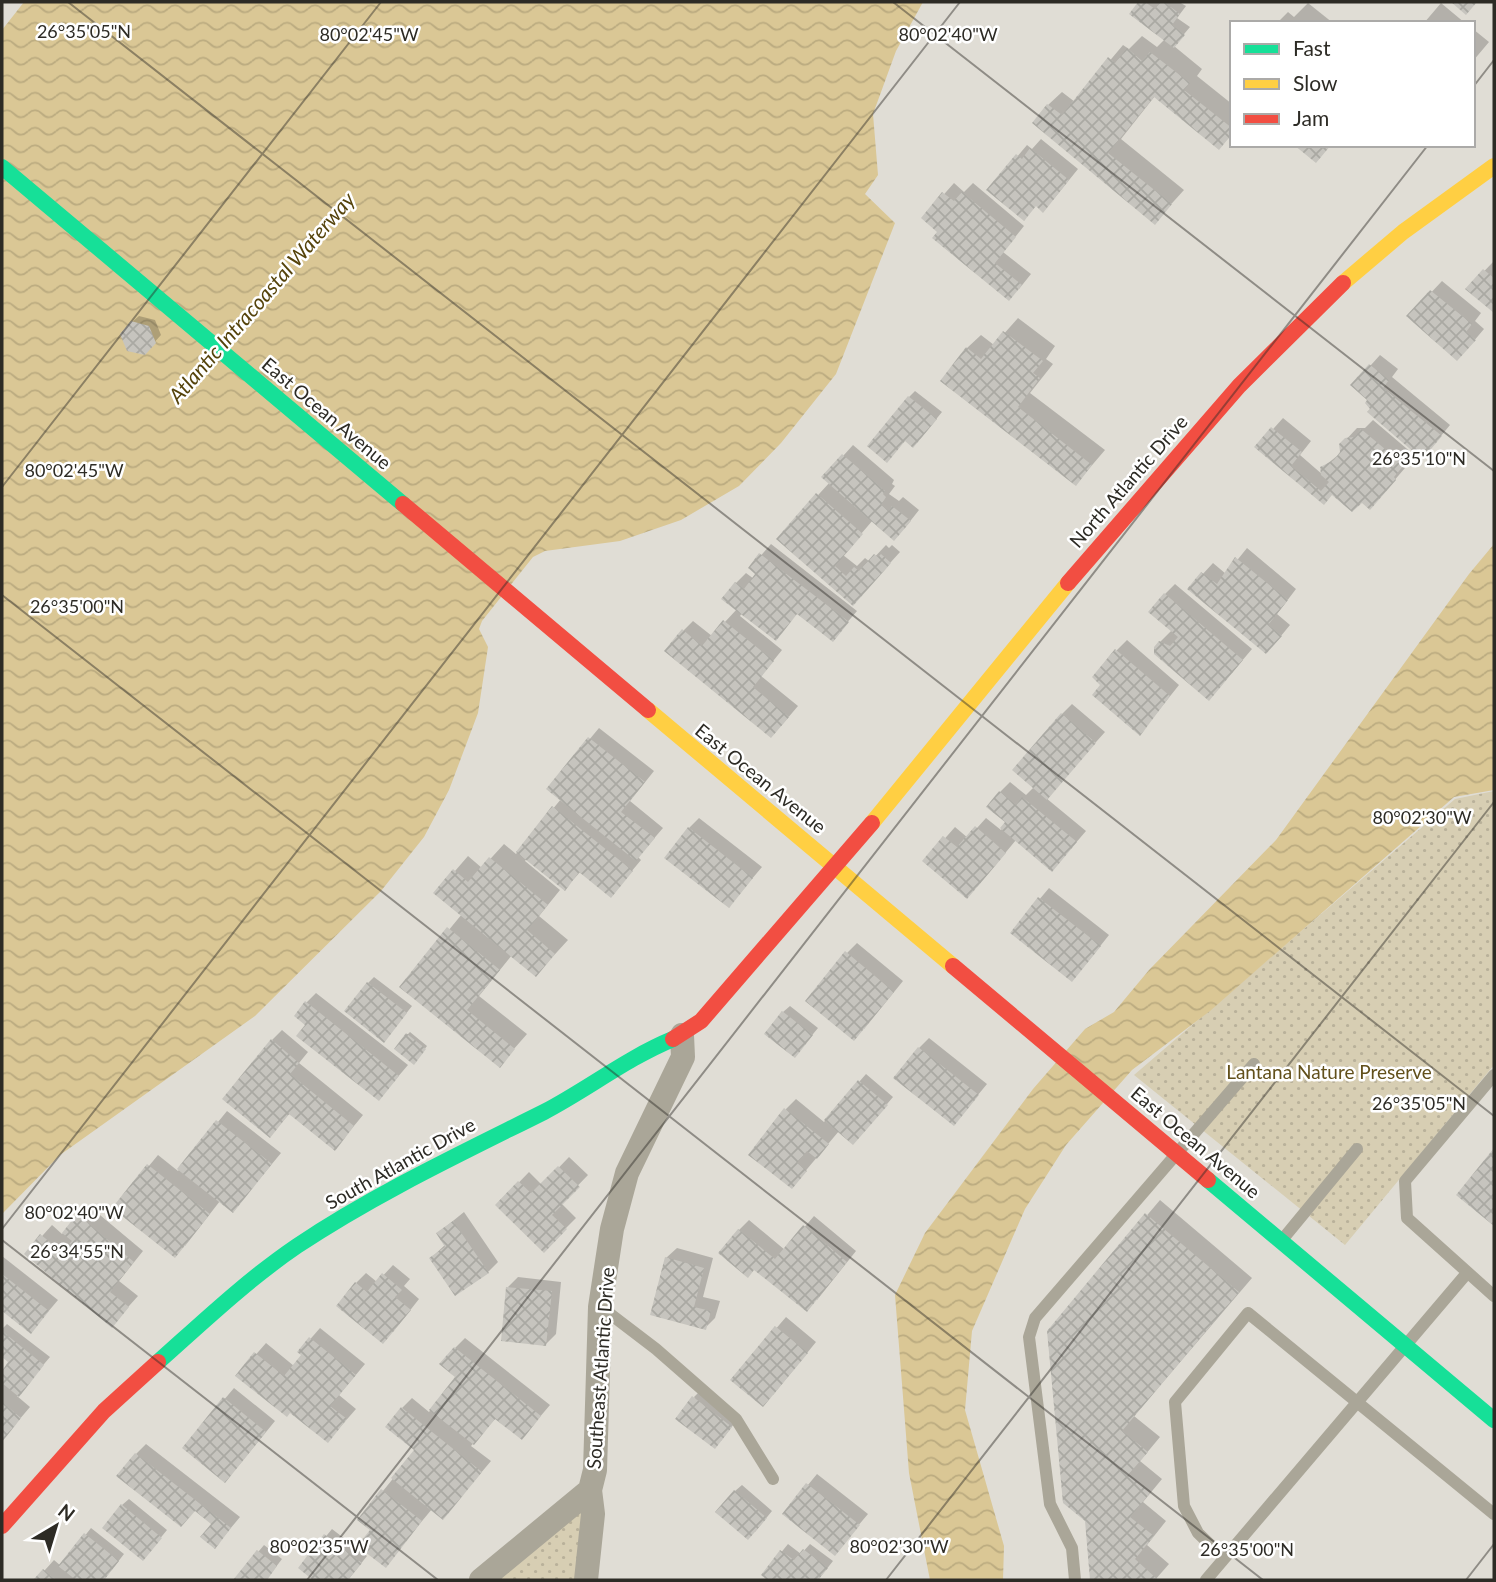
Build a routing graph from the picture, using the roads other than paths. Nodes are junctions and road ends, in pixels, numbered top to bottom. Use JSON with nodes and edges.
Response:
{"nodes":[{"id":1,"x":1494,"y":166,"type":"edge"},
{"id":2,"x":2,"y":167,"type":"edge"},
{"id":3,"x":834,"y":865,"type":"junction"},
{"id":4,"x":682,"y":1034,"type":"junction"},
{"id":5,"x":1254,"y":1064,"type":"dead end"},
{"id":6,"x":1494,"y":1075,"type":"edge"},
{"id":7,"x":1357,"y":1149,"type":"dead end"},
{"id":8,"x":1178,"y":1155,"type":"junction"},
{"id":9,"x":1282,"y":1241,"type":"junction"},
{"id":10,"x":1467,"y":1273,"type":"junction"},
{"id":11,"x":1494,"y":1296,"type":"edge"},
{"id":12,"x":600,"y":1307,"type":"junction"},
{"id":13,"x":1405,"y":1344,"type":"junction"},
{"id":14,"x":1356,"y":1401,"type":"junction"},
{"id":15,"x":1494,"y":1420,"type":"edge"},
{"id":16,"x":773,"y":1479,"type":"dead end"},
{"id":17,"x":590,"y":1490,"type":"junction"},
{"id":18,"x":1494,"y":1514,"type":"edge"},
{"id":19,"x":2,"y":1526,"type":"edge"},
{"id":20,"x":1224,"y":1558,"type":"junction"},
{"id":21,"x":481,"y":1580,"type":"edge"},
{"id":22,"x":586,"y":1580,"type":"edge"},
{"id":23,"x":1075,"y":1580,"type":"edge"},
{"id":24,"x":1206,"y":1580,"type":"edge"}],
"edges":[{"from":1,"to":3,"type":"street","name":"North Atlantic Drive"},
{"from":2,"to":3,"type":"street","name":"East Ocean Avenue"},
{"from":3,"to":4,"type":"street","name":"South Atlantic Drive"},
{"from":3,"to":8,"type":"street","name":"East Ocean Avenue"},
{"from":4,"to":12,"type":"street","name":"Southeast Atlantic Drive"},
{"from":4,"to":19,"type":"street","name":"South Atlantic Drive"},
{"from":5,"to":8,"type":"lane"},
{"from":6,"to":10,"type":"lane"},
{"from":7,"to":9,"type":"lane"},
{"from":8,"to":9,"type":"street","name":"East Ocean Avenue"},
{"from":8,"to":23,"type":"lane"},
{"from":9,"to":13,"type":"street","name":"East Ocean Avenue"},
{"from":10,"to":11,"type":"lane"},
{"from":10,"to":13,"type":"lane"},
{"from":12,"to":16,"type":"lane"},
{"from":12,"to":17,"type":"street","name":"Southeast Atlantic Drive"},
{"from":13,"to":14,"type":"lane"},
{"from":13,"to":15,"type":"street","name":"East Ocean Avenue"},
{"from":14,"to":18,"type":"lane"},
{"from":14,"to":20,"type":"lane"},
{"from":14,"to":20,"type":"lane"},
{"from":17,"to":21,"type":"street","name":"Southeast Atlantic Drive"},
{"from":17,"to":22,"type":"street"},
{"from":20,"to":24,"type":"lane"}]}
